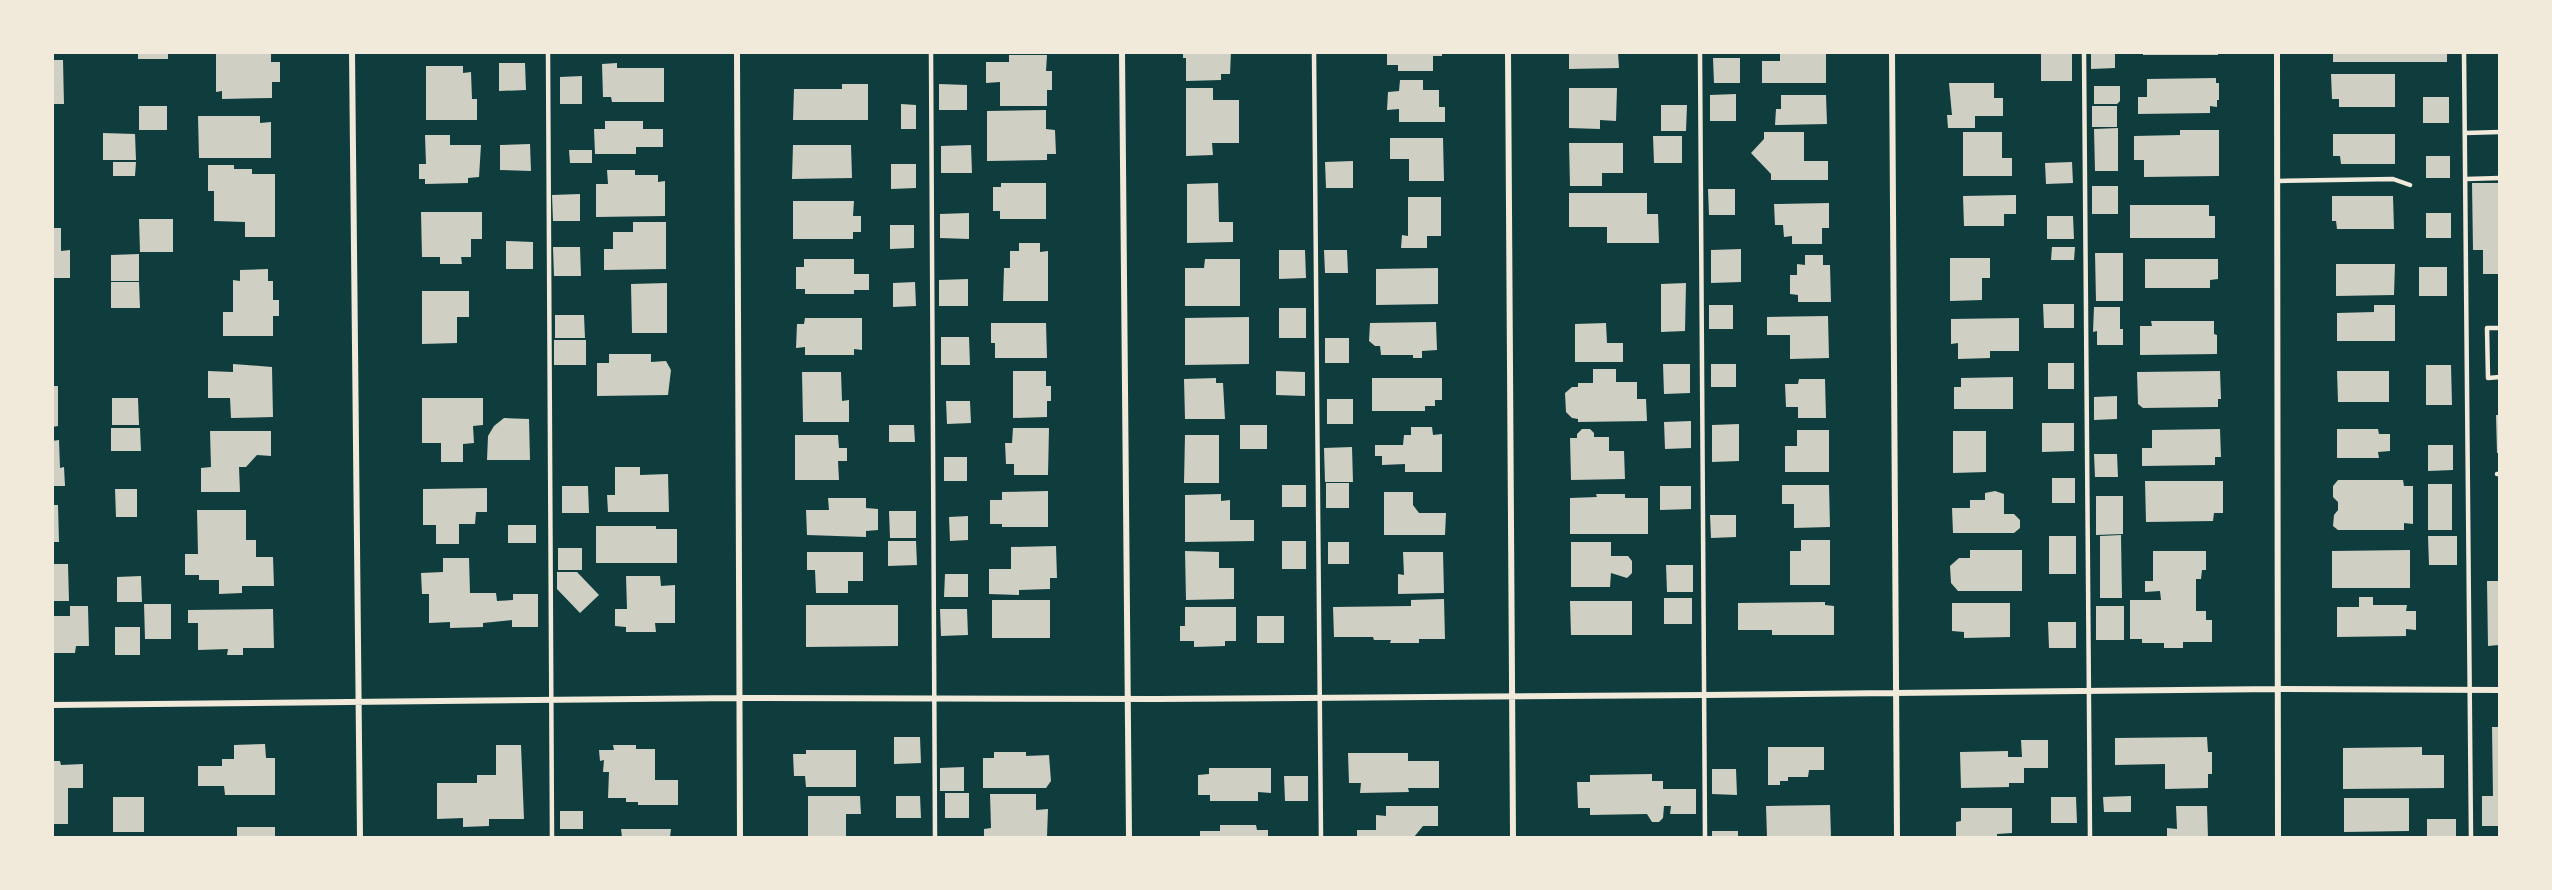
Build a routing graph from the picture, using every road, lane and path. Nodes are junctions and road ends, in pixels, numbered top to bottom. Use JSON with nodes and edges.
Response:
{"nodes":[{"id":1,"x":352,"y":52,"type":"edge"},
{"id":2,"x":548,"y":52,"type":"edge"},
{"id":3,"x":737,"y":52,"type":"edge"},
{"id":4,"x":931,"y":52,"type":"edge"},
{"id":5,"x":1122,"y":52,"type":"edge"},
{"id":6,"x":1314,"y":52,"type":"edge"},
{"id":7,"x":1508,"y":52,"type":"edge"},
{"id":8,"x":1700,"y":52,"type":"edge"},
{"id":9,"x":1892,"y":52,"type":"edge"},
{"id":10,"x":2084,"y":52,"type":"edge"},
{"id":11,"x":2277,"y":52,"type":"edge"},
{"id":12,"x":2464,"y":52,"type":"edge"},
{"id":13,"x":2499,"y":132,"type":"edge"},
{"id":14,"x":2465,"y":133,"type":"junction"},
{"id":15,"x":2499,"y":178,"type":"edge"},
{"id":16,"x":2466,"y":179,"type":"junction"},
{"id":17,"x":2277,"y":181,"type":"junction"},
{"id":18,"x":2410,"y":185,"type":"dead end"},
{"id":19,"x":2499,"y":328,"type":"edge"},
{"id":20,"x":2499,"y":377,"type":"edge"},
{"id":21,"x":2278,"y":688,"type":"junction"},
{"id":22,"x":2470,"y":689,"type":"junction"},
{"id":23,"x":2499,"y":690,"type":"edge"},
{"id":24,"x":2089,"y":691,"type":"junction"},
{"id":25,"x":1896,"y":693,"type":"junction"},
{"id":26,"x":1704,"y":695,"type":"junction"},
{"id":27,"x":1512,"y":696,"type":"junction"},
{"id":28,"x":739,"y":698,"type":"junction"},
{"id":29,"x":1320,"y":698,"type":"junction"},
{"id":30,"x":934,"y":699,"type":"junction"},
{"id":31,"x":1128,"y":699,"type":"junction"},
{"id":32,"x":551,"y":700,"type":"junction"},
{"id":33,"x":359,"y":702,"type":"junction"},
{"id":34,"x":52,"y":705,"type":"edge"},
{"id":35,"x":360,"y":837,"type":"edge"},
{"id":36,"x":552,"y":837,"type":"edge"},
{"id":37,"x":740,"y":837,"type":"edge"},
{"id":38,"x":935,"y":837,"type":"edge"},
{"id":39,"x":1129,"y":837,"type":"edge"},
{"id":40,"x":1322,"y":837,"type":"edge"},
{"id":41,"x":1513,"y":837,"type":"edge"},
{"id":42,"x":1705,"y":837,"type":"edge"},
{"id":43,"x":1897,"y":837,"type":"edge"},
{"id":44,"x":2090,"y":837,"type":"edge"},
{"id":45,"x":2278,"y":837,"type":"edge"},
{"id":46,"x":2470,"y":837,"type":"edge"}],
"edges":[{"from":1,"to":33,"type":"street"},
{"from":2,"to":32,"type":"lane"},
{"from":3,"to":28,"type":"street"},
{"from":4,"to":30,"type":"lane"},
{"from":5,"to":31,"type":"street"},
{"from":6,"to":29,"type":"lane"},
{"from":7,"to":27,"type":"street"},
{"from":8,"to":26,"type":"lane"},
{"from":9,"to":25,"type":"street"},
{"from":10,"to":24,"type":"lane"},
{"from":11,"to":17,"type":"street"},
{"from":12,"to":14,"type":"lane"},
{"from":13,"to":14,"type":"lane"},
{"from":14,"to":16,"type":"lane"},
{"from":15,"to":16,"type":"lane"},
{"from":16,"to":22,"type":"lane"},
{"from":17,"to":18,"type":"lane"},
{"from":17,"to":21,"type":"street"},
{"from":19,"to":20,"type":"lane"},
{"from":21,"to":22,"type":"street"},
{"from":21,"to":24,"type":"street"},
{"from":21,"to":45,"type":"street"},
{"from":22,"to":23,"type":"street"},
{"from":22,"to":46,"type":"lane"},
{"from":24,"to":25,"type":"street"},
{"from":24,"to":44,"type":"lane"},
{"from":25,"to":26,"type":"street"},
{"from":25,"to":43,"type":"street"},
{"from":26,"to":27,"type":"street"},
{"from":26,"to":42,"type":"lane"},
{"from":27,"to":29,"type":"street"},
{"from":27,"to":41,"type":"street"},
{"from":28,"to":30,"type":"street"},
{"from":28,"to":32,"type":"street"},
{"from":28,"to":37,"type":"street"},
{"from":29,"to":31,"type":"street"},
{"from":29,"to":40,"type":"lane"},
{"from":30,"to":31,"type":"street"},
{"from":30,"to":38,"type":"lane"},
{"from":31,"to":39,"type":"street"},
{"from":32,"to":33,"type":"street"},
{"from":32,"to":36,"type":"lane"},
{"from":33,"to":34,"type":"street"},
{"from":33,"to":35,"type":"street"}]}
